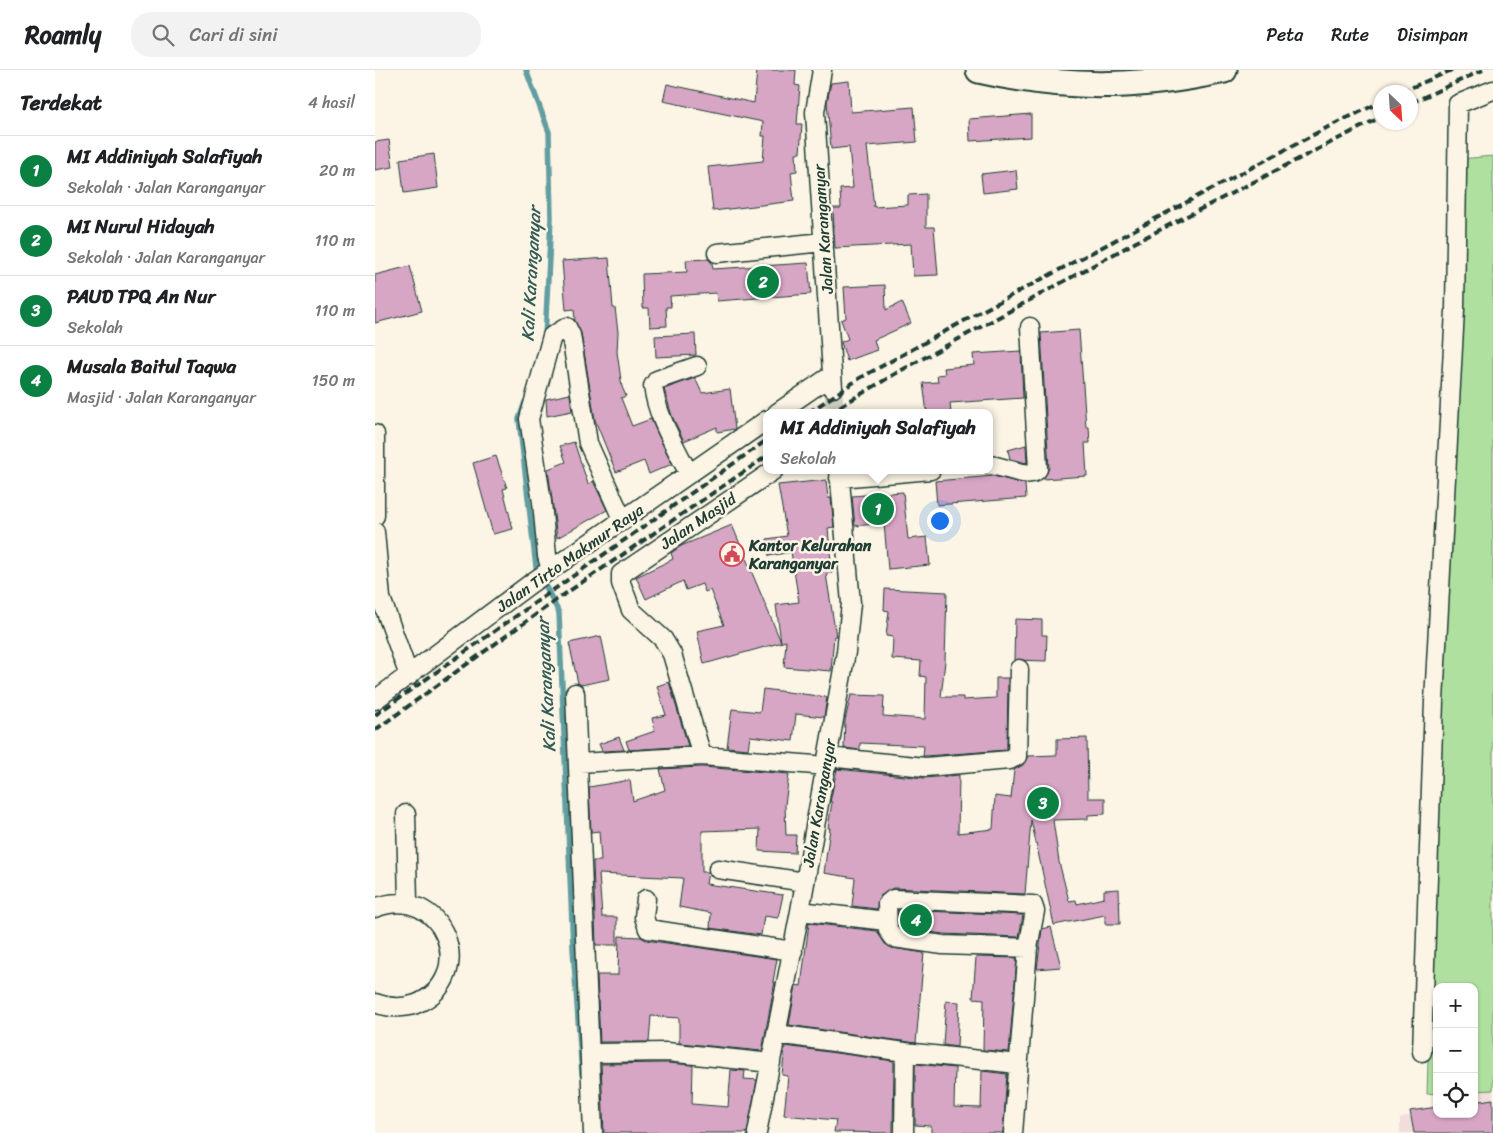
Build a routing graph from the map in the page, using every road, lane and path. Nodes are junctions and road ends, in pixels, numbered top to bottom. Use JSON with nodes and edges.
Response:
{"nodes":[{"id":1,"x":822,"y":70,"type":"edge"},
{"id":2,"x":979,"y":70,"type":"edge"},
{"id":3,"x":1223,"y":70,"type":"edge"},
{"id":4,"x":1493,"y":90,"type":"edge"},
{"id":5,"x":823,"y":242,"type":"junction"},
{"id":6,"x":717,"y":253,"type":"dead end"},
{"id":7,"x":1030,"y":328,"type":"dead end"},
{"id":8,"x":697,"y":366,"type":"dead end"},
{"id":9,"x":784,"y":409,"type":"edge"},
{"id":10,"x":763,"y":423,"type":"edge"},
{"id":11,"x":375,"y":434,"type":"edge"},
{"id":12,"x":376,"y":459,"type":"edge"},
{"id":13,"x":993,"y":465,"type":"edge"},
{"id":14,"x":689,"y":474,"type":"junction"},
{"id":15,"x":768,"y":474,"type":"edge"},
{"id":16,"x":839,"y":474,"type":"edge"},
{"id":17,"x":375,"y":516,"type":"edge"},
{"id":18,"x":623,"y":520,"type":"junction"},
{"id":19,"x":375,"y":532,"type":"edge"},
{"id":20,"x":549,"y":572,"type":"junction"},
{"id":21,"x":1019,"y":669,"type":"dead end"},
{"id":22,"x":409,"y":676,"type":"junction"},
{"id":23,"x":575,"y":693,"type":"dead end"},
{"id":24,"x":375,"y":700,"type":"edge"},
{"id":25,"x":702,"y":756,"type":"junction"},
{"id":26,"x":827,"y":761,"type":"junction"},
{"id":27,"x":579,"y":763,"type":"junction"},
{"id":28,"x":406,"y":814,"type":"dead end"},
{"id":29,"x":717,"y":869,"type":"dead end"},
{"id":30,"x":805,"y":882,"type":"junction"},
{"id":31,"x":646,"y":899,"type":"dead end"},
{"id":32,"x":408,"y":903,"type":"junction"},
{"id":33,"x":375,"y":908,"type":"edge"},
{"id":34,"x":800,"y":911,"type":"junction"},
{"id":35,"x":887,"y":921,"type":"junction"},
{"id":36,"x":1028,"y":948,"type":"junction"},
{"id":37,"x":793,"y":951,"type":"junction"},
{"id":38,"x":375,"y":1002,"type":"edge"},
{"id":39,"x":777,"y":1034,"type":"junction"},
{"id":40,"x":905,"y":1052,"type":"junction"},
{"id":41,"x":1422,"y":1052,"type":"dead end"},
{"id":42,"x":600,"y":1053,"type":"dead end"},
{"id":43,"x":771,"y":1063,"type":"junction"},
{"id":44,"x":1018,"y":1064,"type":"junction"},
{"id":45,"x":593,"y":1133,"type":"edge"},
{"id":46,"x":757,"y":1133,"type":"edge"},
{"id":47,"x":904,"y":1133,"type":"edge"},
{"id":48,"x":1013,"y":1133,"type":"edge"}],
"edges":[{"from":1,"to":5,"type":"street","name":"Jalan Karanganyar"},
{"from":2,"to":3,"type":"highway"},
{"from":4,"to":41,"type":"street"},
{"from":5,"to":6,"type":"street"},
{"from":5,"to":9,"type":"street","name":"Jalan Karanganyar"},
{"from":7,"to":13,"type":"street"},
{"from":8,"to":14,"type":"street"},
{"from":10,"to":14,"type":"street","name":"Jalan Tirto Makmur Raya"},
{"from":11,"to":12,"type":"street"},
{"from":12,"to":17,"type":"street"},
{"from":14,"to":18,"type":"street","name":"Jalan Tirto Makmur Raya"},
{"from":15,"to":25,"type":"street","name":"Jalan Masjid"},
{"from":16,"to":26,"type":"street","name":"Jalan Karanganyar"},
{"from":18,"to":20,"type":"street","name":"Jalan Tirto Makmur Raya"},
{"from":18,"to":20,"type":"street"},
{"from":19,"to":22,"type":"street"},
{"from":20,"to":22,"type":"street","name":"Jalan Tirto Makmur Raya"},
{"from":21,"to":26,"type":"street"},
{"from":22,"to":24,"type":"street","name":"Jalan Tirto Makmur Raya"},
{"from":23,"to":27,"type":"street"},
{"from":25,"to":26,"type":"street"},
{"from":25,"to":27,"type":"street"},
{"from":26,"to":30,"type":"street","name":"Jalan Karanganyar"},
{"from":27,"to":45,"type":"street"},
{"from":28,"to":32,"type":"street"},
{"from":29,"to":30,"type":"street"},
{"from":30,"to":34,"type":"street","name":"Jalan Karanganyar"},
{"from":31,"to":37,"type":"street"},
{"from":32,"to":33,"type":"street"},
{"from":32,"to":38,"type":"street"},
{"from":34,"to":35,"type":"street"},
{"from":34,"to":37,"type":"street","name":"Jalan Karanganyar"},
{"from":35,"to":36,"type":"street"},
{"from":35,"to":36,"type":"street"},
{"from":36,"to":44,"type":"street"},
{"from":37,"to":39,"type":"street","name":"Jalan Karanganyar"},
{"from":39,"to":40,"type":"street"},
{"from":39,"to":43,"type":"street","name":"Jalan Karanganyar"},
{"from":40,"to":44,"type":"street"},
{"from":40,"to":47,"type":"street"},
{"from":42,"to":43,"type":"street"},
{"from":43,"to":46,"type":"street","name":"Jalan Karanganyar"},
{"from":44,"to":48,"type":"street"}]}
